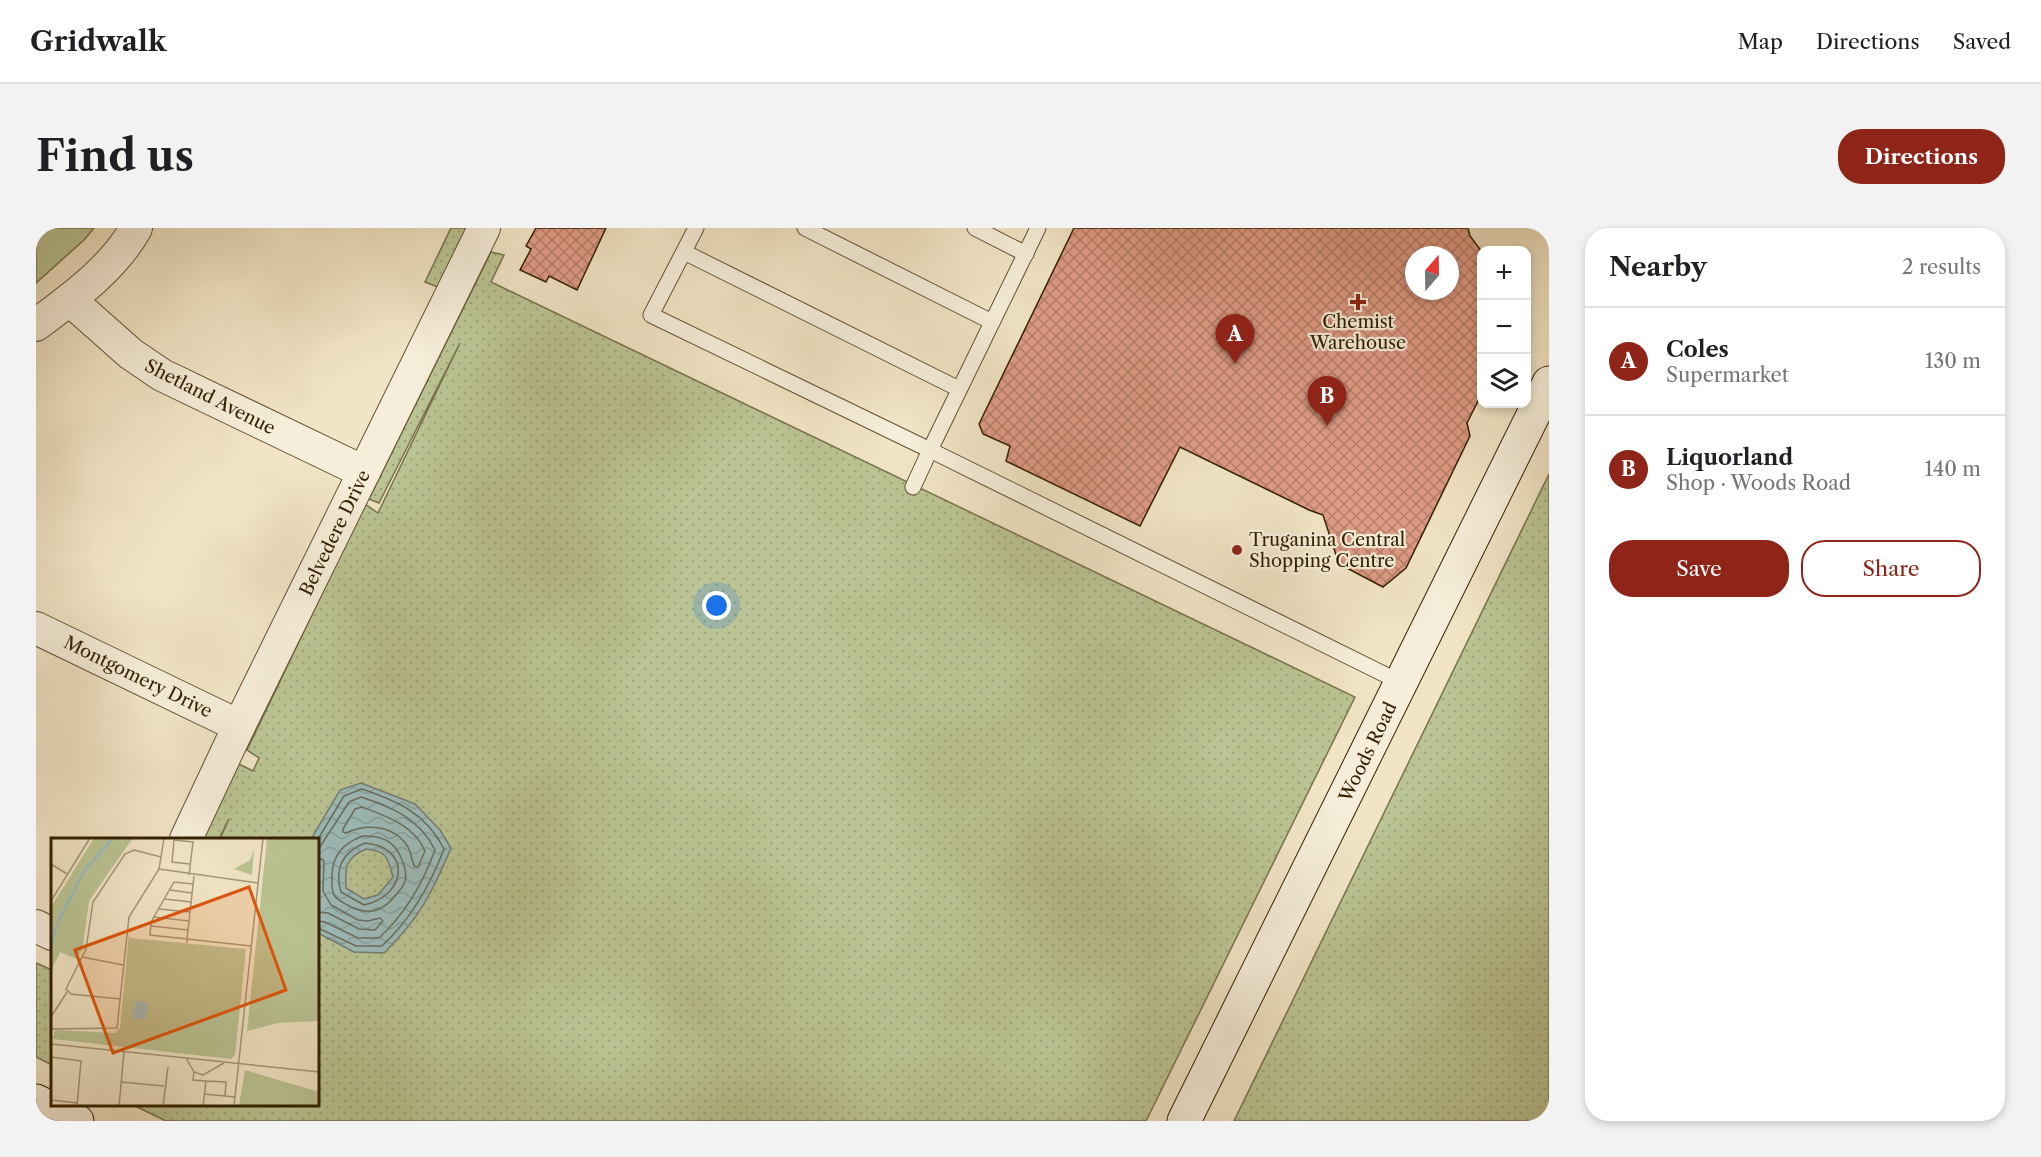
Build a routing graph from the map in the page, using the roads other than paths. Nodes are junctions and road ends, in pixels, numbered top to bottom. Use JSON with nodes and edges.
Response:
{"nodes":[{"id":1,"x":136,"y":228,"type":"edge"},
{"id":2,"x":484,"y":228,"type":"edge"},
{"id":3,"x":696,"y":228,"type":"edge"},
{"id":4,"x":805,"y":228,"type":"edge"},
{"id":5,"x":975,"y":228,"type":"edge"},
{"id":6,"x":1038,"y":228,"type":"edge"},
{"id":7,"x":684,"y":252,"type":"junction"},
{"id":8,"x":1026,"y":254,"type":"junction"},
{"id":9,"x":70,"y":300,"type":"junction"},
{"id":10,"x":992,"y":322,"type":"junction"},
{"id":11,"x":36,"y":325,"type":"edge"},
{"id":12,"x":1549,"y":383,"type":"edge"},
{"id":13,"x":959,"y":389,"type":"junction"},
{"id":14,"x":930,"y":450,"type":"junction"},
{"id":15,"x":364,"y":472,"type":"junction"},
{"id":16,"x":913,"y":487,"type":"dead end"},
{"id":17,"x":36,"y":628,"type":"edge"},
{"id":18,"x":1402,"y":683,"type":"junction"},
{"id":19,"x":239,"y":726,"type":"junction"},
{"id":20,"x":186,"y":838,"type":"edge"},
{"id":21,"x":36,"y":926,"type":"edge"},
{"id":22,"x":51,"y":934,"type":"edge"},
{"id":23,"x":36,"y":1101,"type":"edge"},
{"id":24,"x":77,"y":1121,"type":"edge"},
{"id":25,"x":1184,"y":1121,"type":"edge"}],
"edges":[{"from":1,"to":9,"type":"street"},
{"from":2,"to":15,"type":"street","name":"Belvedere Drive"},
{"from":3,"to":7,"type":"lane"},
{"from":4,"to":10,"type":"lane"},
{"from":5,"to":8,"type":"lane"},
{"from":6,"to":8,"type":"lane"},
{"from":7,"to":13,"type":"lane"},
{"from":7,"to":14,"type":"lane"},
{"from":8,"to":10,"type":"lane"},
{"from":9,"to":11,"type":"street"},
{"from":9,"to":15,"type":"street","name":"Shetland Avenue"},
{"from":10,"to":13,"type":"lane"},
{"from":12,"to":18,"type":"street","name":"Woods Road"},
{"from":13,"to":14,"type":"lane"},
{"from":14,"to":16,"type":"lane"},
{"from":14,"to":18,"type":"lane"},
{"from":15,"to":19,"type":"street","name":"Belvedere Drive"},
{"from":17,"to":19,"type":"street","name":"Montgomery Drive"},
{"from":18,"to":25,"type":"street","name":"Woods Road"},
{"from":19,"to":20,"type":"street","name":"Belvedere Drive"},
{"from":21,"to":22,"type":"street"},
{"from":23,"to":24,"type":"street"}]}
